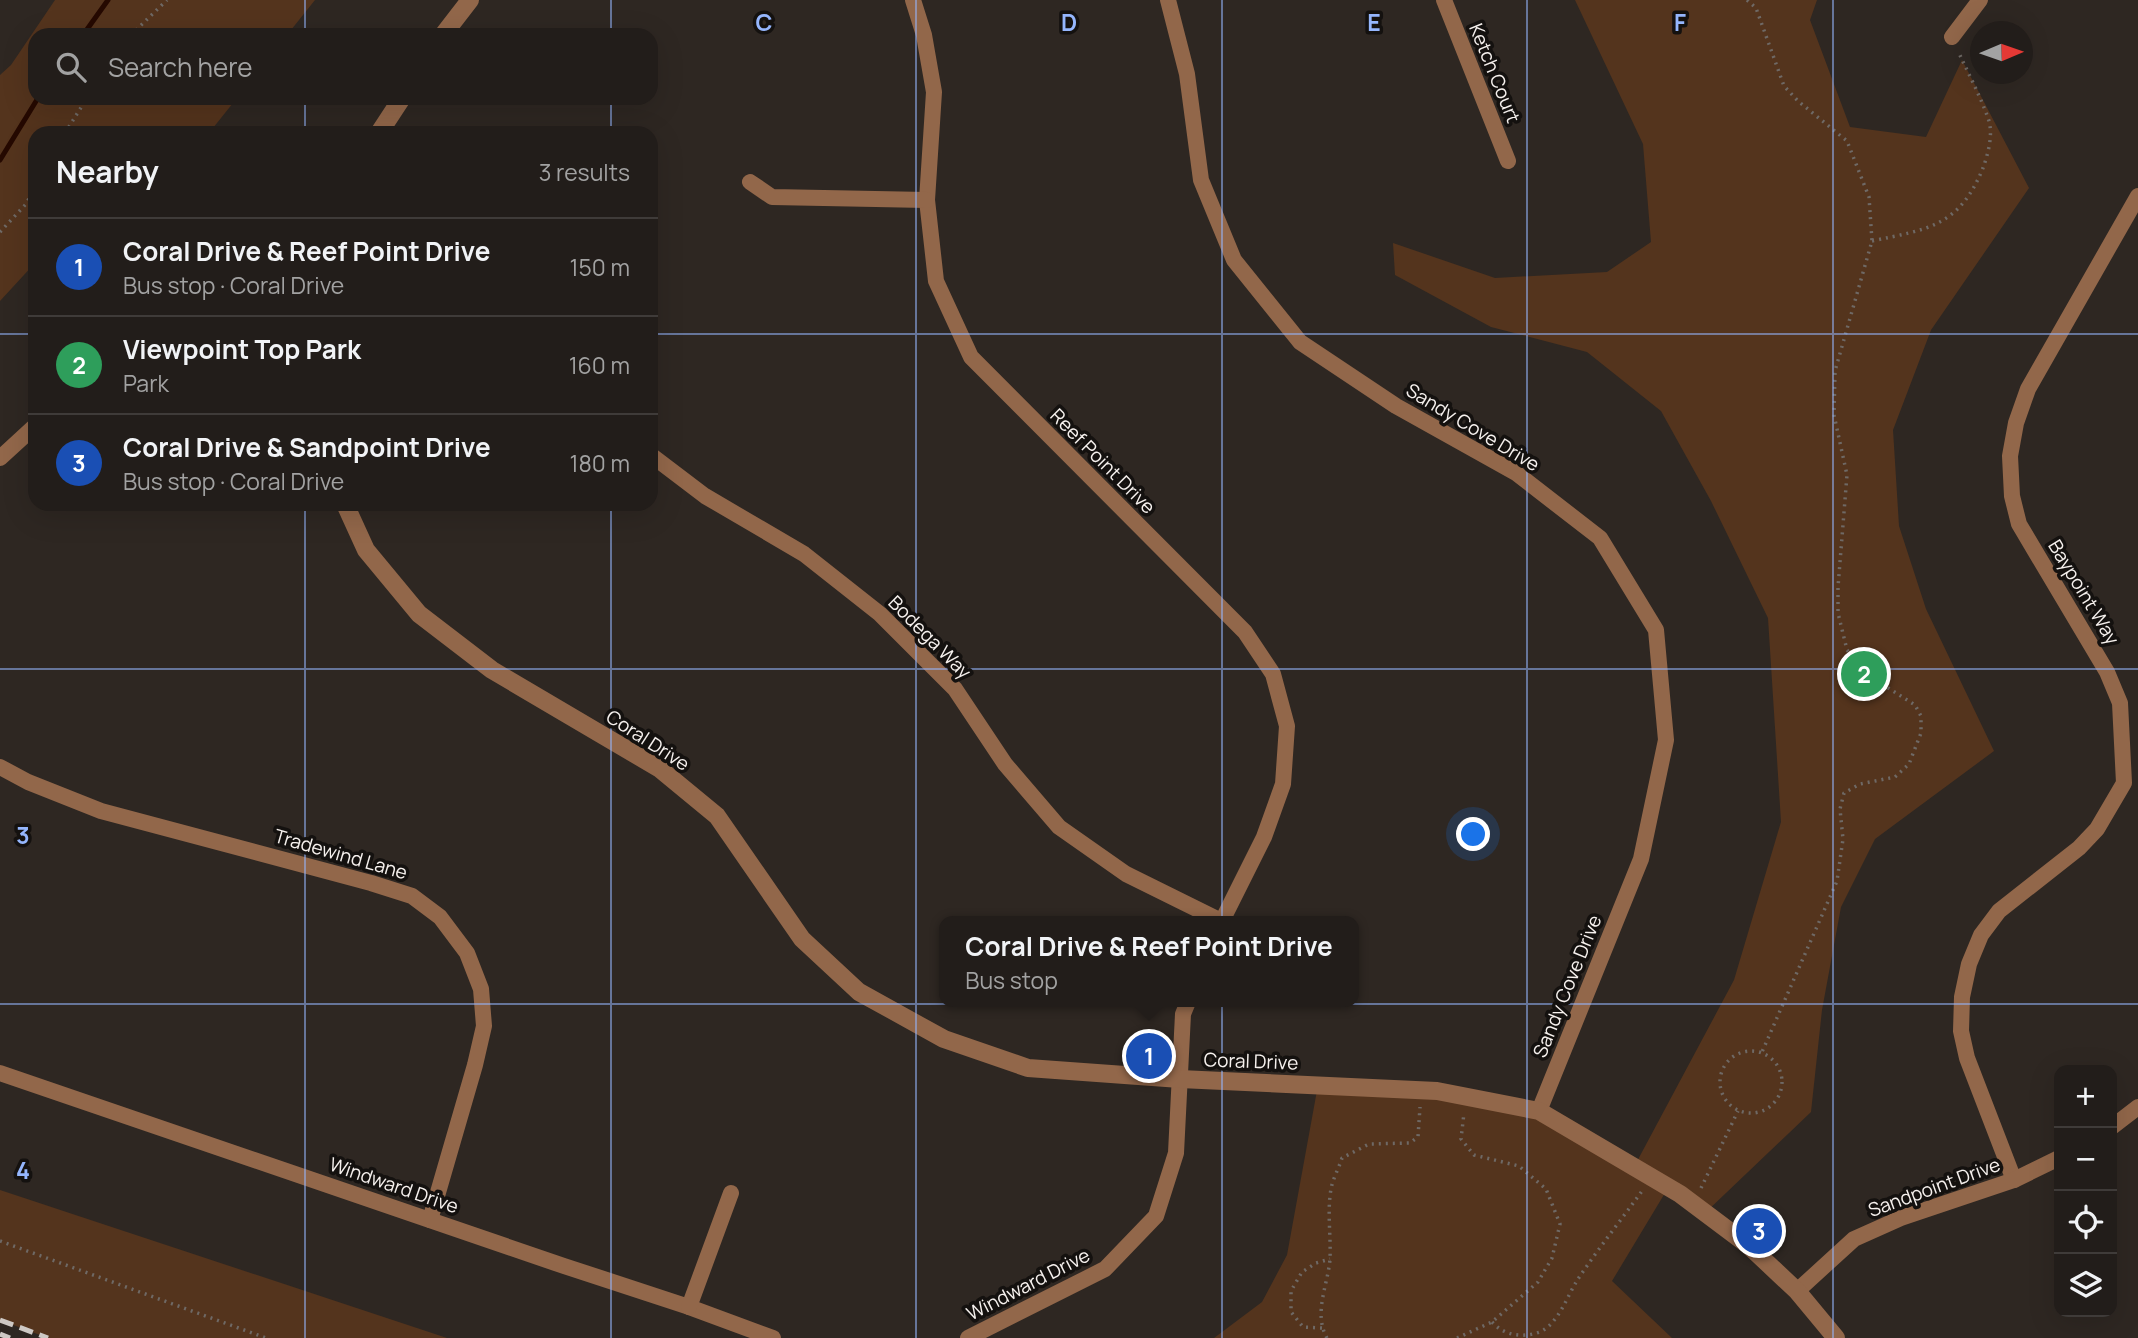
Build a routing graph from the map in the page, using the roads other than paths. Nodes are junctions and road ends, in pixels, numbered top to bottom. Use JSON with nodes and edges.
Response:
{"nodes":[{"id":1,"x":470,"y":0,"type":"edge"},
{"id":2,"x":914,"y":0,"type":"edge"},
{"id":3,"x":1168,"y":0,"type":"edge"},
{"id":4,"x":1444,"y":0,"type":"edge"},
{"id":5,"x":1980,"y":0,"type":"edge"},
{"id":6,"x":448,"y":28,"type":"edge"},
{"id":7,"x":1952,"y":37,"type":"road end"},
{"id":8,"x":397,"y":105,"type":"edge"},
{"id":9,"x":384,"y":126,"type":"edge"},
{"id":10,"x":1507,"y":161,"type":"dead end"},
{"id":11,"x":750,"y":181,"type":"dead end"},
{"id":12,"x":2138,"y":196,"type":"edge"},
{"id":13,"x":927,"y":200,"type":"junction"},
{"id":14,"x":28,"y":432,"type":"edge"},
{"id":15,"x":0,"y":458,"type":"edge"},
{"id":16,"x":658,"y":459,"type":"edge"},
{"id":17,"x":348,"y":511,"type":"edge"},
{"id":18,"x":0,"y":767,"type":"edge"},
{"id":19,"x":1212,"y":916,"type":"edge"},
{"id":20,"x":1224,"y":916,"type":"edge"},
{"id":21,"x":1186,"y":1007,"type":"edge"},
{"id":22,"x":0,"y":1073,"type":"edge"},
{"id":23,"x":1180,"y":1079,"type":"junction"},
{"id":24,"x":2138,"y":1107,"type":"edge"},
{"id":25,"x":1539,"y":1111,"type":"junction"},
{"id":26,"x":2117,"y":1123,"type":"edge"},
{"id":27,"x":2054,"y":1160,"type":"edge"},
{"id":28,"x":2014,"y":1180,"type":"junction"},
{"id":29,"x":731,"y":1194,"type":"dead end"},
{"id":30,"x":430,"y":1220,"type":"junction"},
{"id":31,"x":1797,"y":1291,"type":"junction"},
{"id":32,"x":689,"y":1307,"type":"junction"},
{"id":33,"x":773,"y":1338,"type":"edge"},
{"id":34,"x":968,"y":1338,"type":"edge"},
{"id":35,"x":1836,"y":1338,"type":"edge"}],
"edges":[{"from":1,"to":6,"type":"street"},
{"from":2,"to":13,"type":"street","name":"Reef Point Drive"},
{"from":3,"to":25,"type":"street","name":"Sandy Cove Drive"},
{"from":4,"to":10,"type":"street","name":"Ketch Court"},
{"from":5,"to":7,"type":"street"},
{"from":8,"to":9,"type":"street"},
{"from":11,"to":13,"type":"street"},
{"from":12,"to":28,"type":"street","name":"Baypoint Way"},
{"from":13,"to":20,"type":"street","name":"Reef Point Drive"},
{"from":14,"to":15,"type":"street"},
{"from":16,"to":19,"type":"street","name":"Bodega Way"},
{"from":17,"to":23,"type":"street","name":"Coral Drive"},
{"from":18,"to":30,"type":"street","name":"Tradewind Lane"},
{"from":21,"to":23,"type":"street"},
{"from":22,"to":30,"type":"street","name":"Windward Drive"},
{"from":23,"to":25,"type":"street","name":"Coral Drive"},
{"from":23,"to":34,"type":"street","name":"Windward Drive"},
{"from":24,"to":26,"type":"street"},
{"from":25,"to":31,"type":"street","name":"Coral Drive"},
{"from":27,"to":28,"type":"street","name":"Sandpoint Drive"},
{"from":28,"to":31,"type":"street","name":"Sandpoint Drive"},
{"from":29,"to":32,"type":"street"},
{"from":30,"to":32,"type":"street","name":"Windward Drive"},
{"from":31,"to":35,"type":"street","name":"Coral Drive"},
{"from":32,"to":33,"type":"street","name":"Windward Drive"}]}
